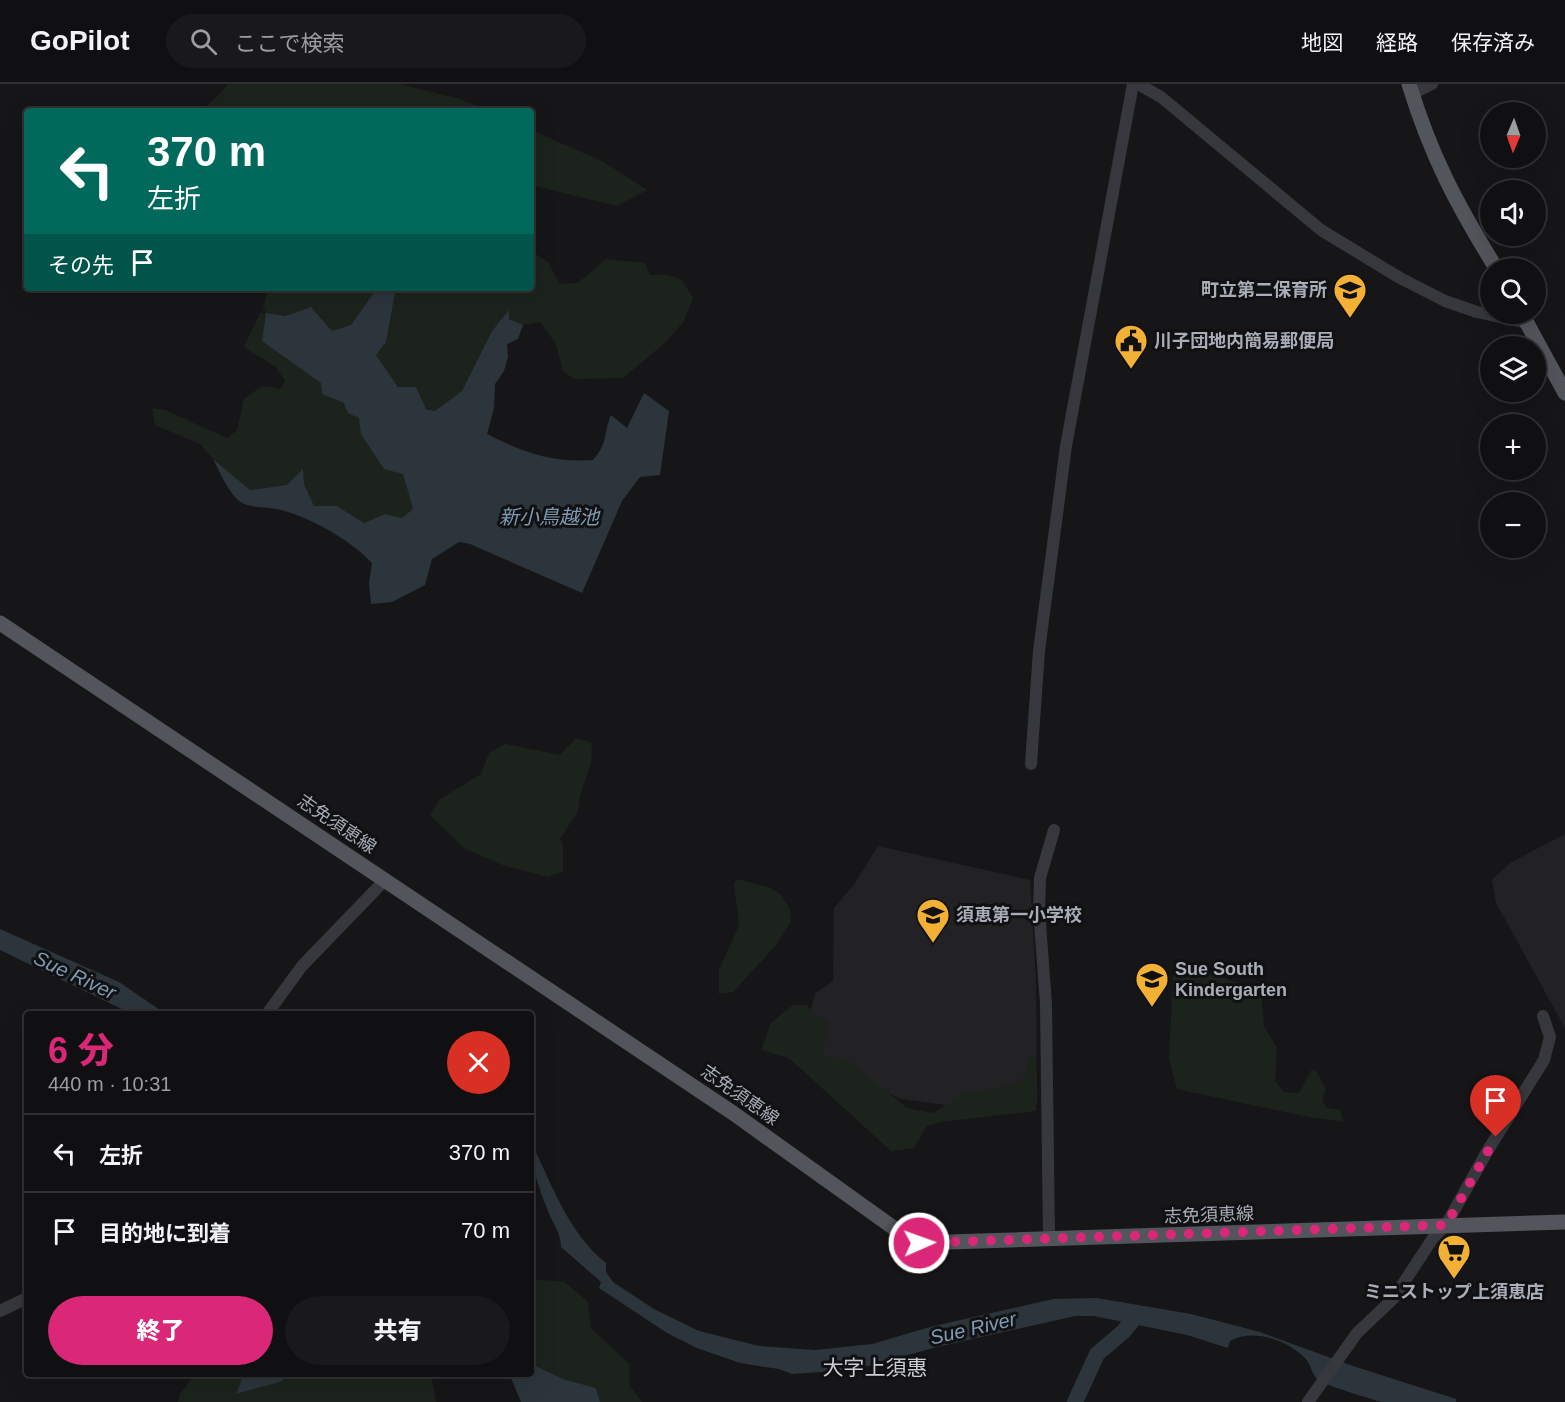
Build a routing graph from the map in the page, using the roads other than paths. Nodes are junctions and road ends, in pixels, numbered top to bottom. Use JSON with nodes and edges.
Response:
{"nodes":[{"id":1,"x":1133,"y":84,"type":"edge"},
{"id":2,"x":1138,"y":84,"type":"edge"},
{"id":3,"x":1432,"y":84,"type":"edge"},
{"id":4,"x":1411,"y":89,"type":"edge"},
{"id":5,"x":1490,"y":258,"type":"edge"},
{"id":6,"x":1480,"y":312,"type":"edge"},
{"id":7,"x":1528,"y":324,"type":"edge"},
{"id":8,"x":1565,"y":393,"type":"edge"},
{"id":9,"x":0,"y":623,"type":"edge"},
{"id":10,"x":1031,"y":764,"type":"dead end"},
{"id":11,"x":1054,"y":830,"type":"dead end"},
{"id":12,"x":385,"y":880,"type":"junction"},
{"id":13,"x":269,"y":1011,"type":"edge"},
{"id":14,"x":1543,"y":1016,"type":"dead end"},
{"id":15,"x":1565,"y":1222,"type":"edge"},
{"id":16,"x":1446,"y":1225,"type":"junction"},
{"id":17,"x":1049,"y":1239,"type":"junction"},
{"id":18,"x":24,"y":1299,"type":"edge"},
{"id":19,"x":0,"y":1311,"type":"edge"},
{"id":20,"x":1308,"y":1402,"type":"edge"}],
"edges":[{"from":1,"to":10,"type":"street"},
{"from":2,"to":6,"type":"street"},
{"from":3,"to":4,"type":"street"},
{"from":4,"to":5,"type":"main road"},
{"from":7,"to":8,"type":"main road"},
{"from":9,"to":12,"type":"main road","name":"志免須恵線"},
{"from":11,"to":17,"type":"street"},
{"from":12,"to":13,"type":"street"},
{"from":12,"to":17,"type":"main road","name":"志免須恵線"},
{"from":14,"to":16,"type":"street"},
{"from":15,"to":16,"type":"main road","name":"志免須恵線"},
{"from":16,"to":17,"type":"main road","name":"志免須恵線"},
{"from":16,"to":20,"type":"street"},
{"from":18,"to":19,"type":"street"}]}
